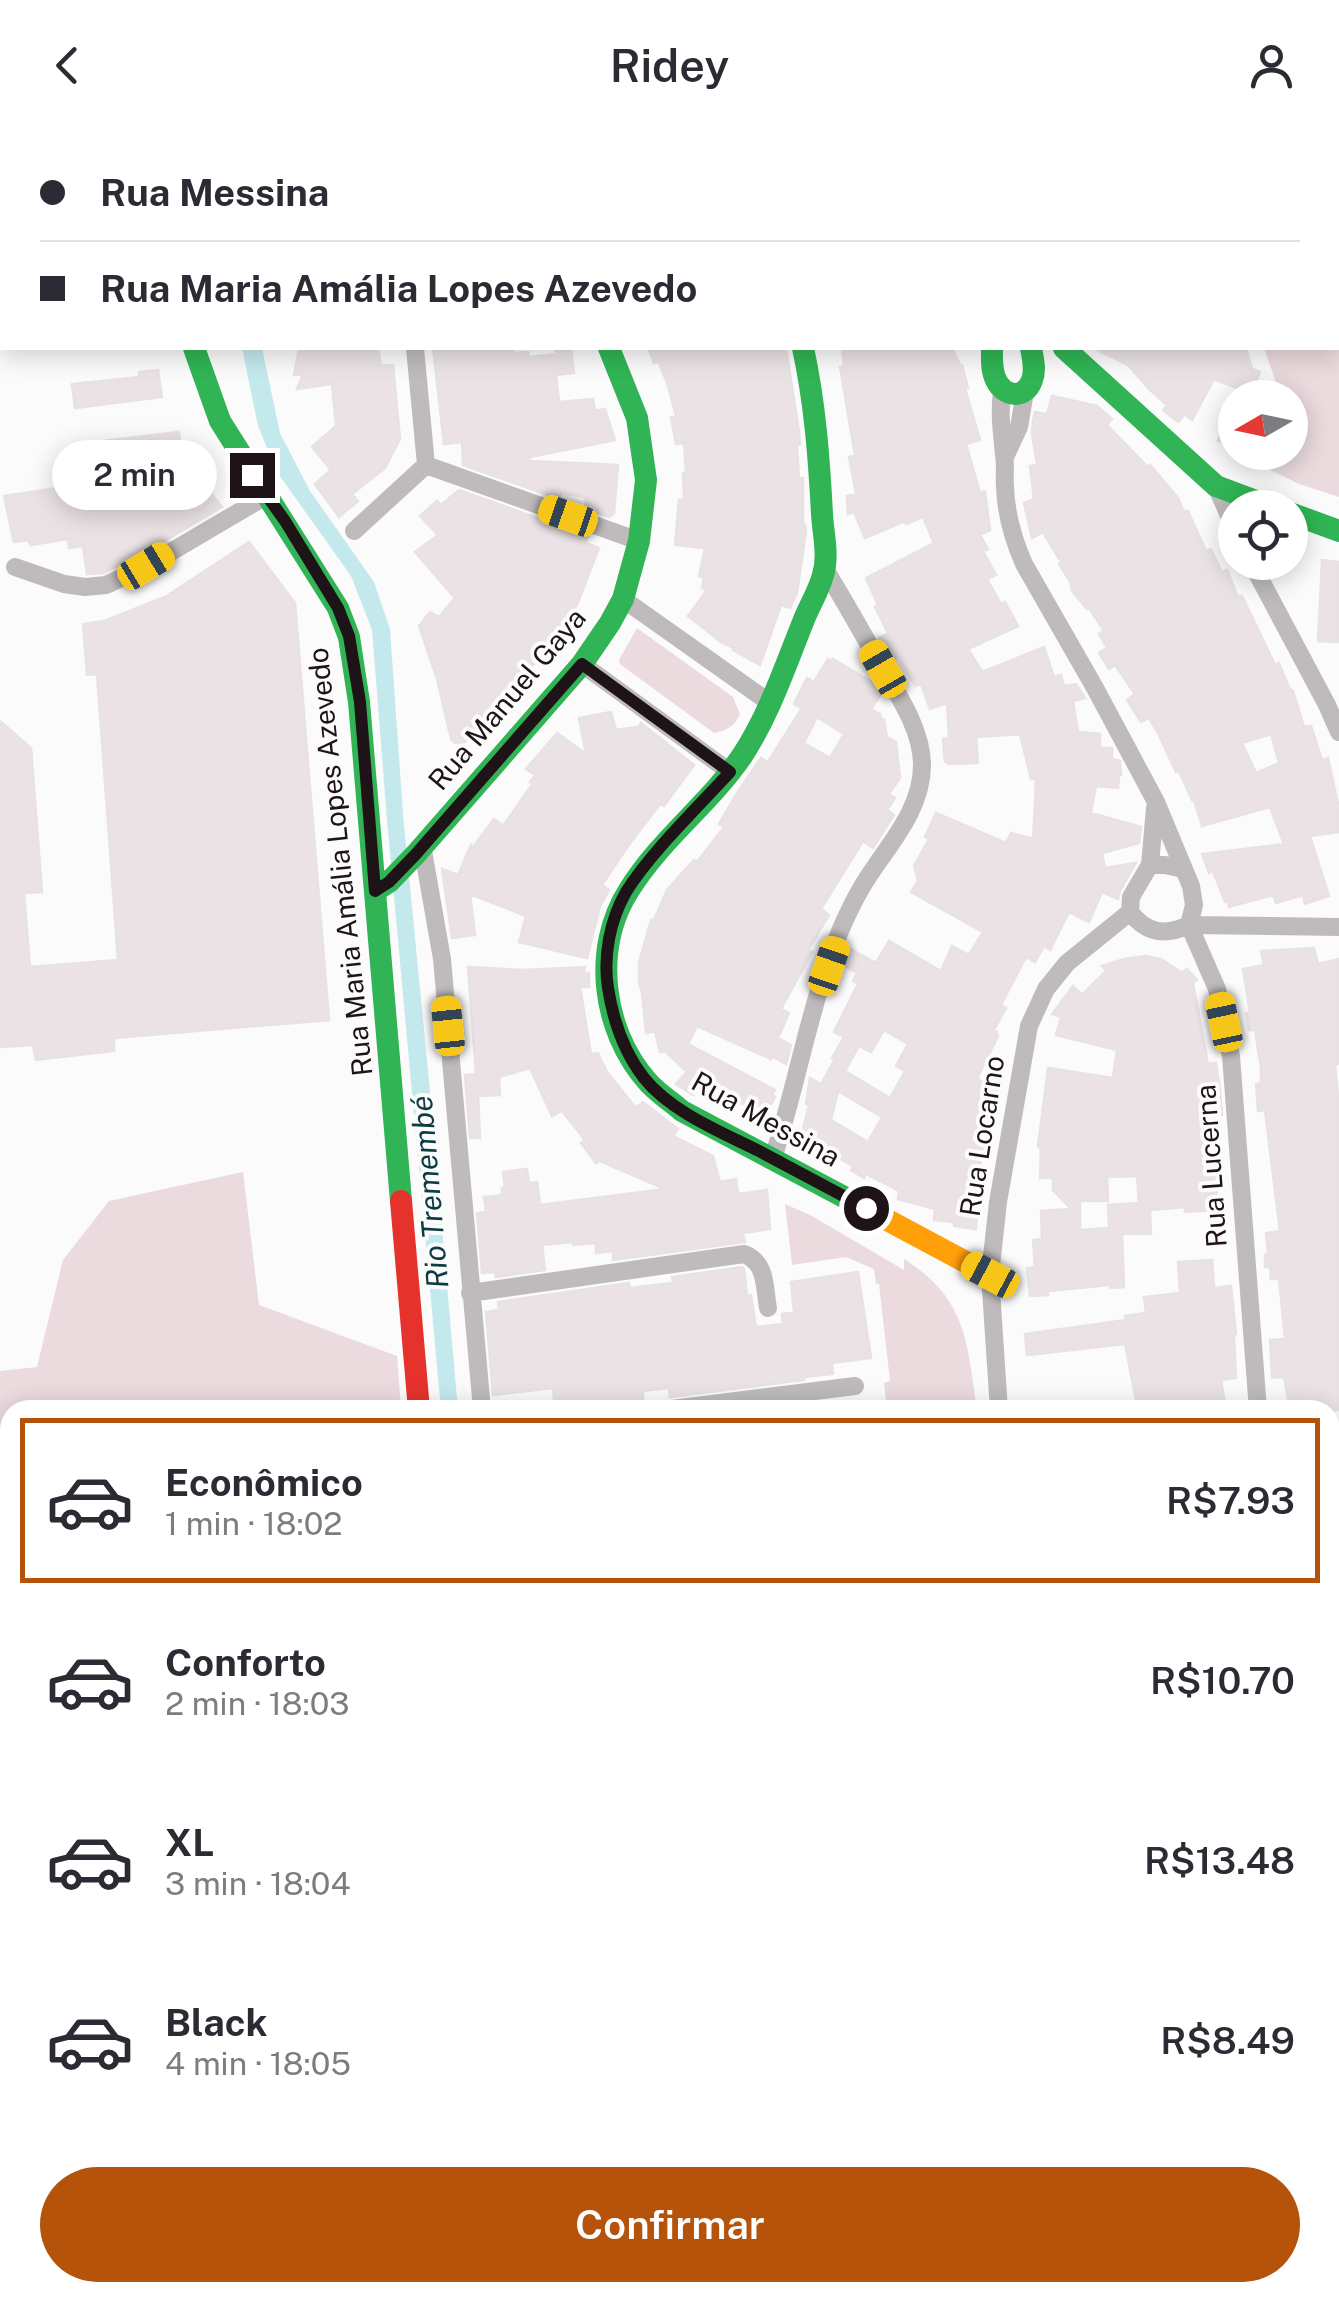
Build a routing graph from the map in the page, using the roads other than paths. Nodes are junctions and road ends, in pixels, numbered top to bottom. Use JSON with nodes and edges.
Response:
{"nodes":[{"id":1,"x":195,"y":350,"type":"edge"},
{"id":2,"x":415,"y":350,"type":"edge"},
{"id":3,"x":610,"y":350,"type":"edge"},
{"id":4,"x":803,"y":350,"type":"edge"},
{"id":5,"x":992,"y":350,"type":"edge"},
{"id":6,"x":1032,"y":350,"type":"edge"},
{"id":7,"x":1078,"y":356,"type":"edge"},
{"id":8,"x":1020,"y":389,"type":"junction"},
{"id":9,"x":426,"y":465,"type":"junction"},
{"id":10,"x":1216,"y":486,"type":"junction"},
{"id":11,"x":1227,"y":490,"type":"edge"},
{"id":12,"x":1218,"y":491,"type":"edge"},
{"id":13,"x":266,"y":496,"type":"junction"},
{"id":14,"x":1308,"y":519,"type":"edge"},
{"id":15,"x":1339,"y":530,"type":"edge"},
{"id":16,"x":354,"y":531,"type":"dead end"},
{"id":17,"x":639,"y":540,"type":"junction"},
{"id":18,"x":14,"y":566,"type":"dead end"},
{"id":19,"x":825,"y":569,"type":"junction"},
{"id":20,"x":1261,"y":580,"type":"edge"},
{"id":21,"x":623,"y":599,"type":"junction"},
{"id":22,"x":582,"y":664,"type":"junction"},
{"id":23,"x":770,"y":703,"type":"junction"},
{"id":24,"x":1339,"y":732,"type":"edge"},
{"id":25,"x":730,"y":772,"type":"junction"},
{"id":26,"x":1156,"y":802,"type":"junction"},
{"id":27,"x":419,"y":849,"type":"junction"},
{"id":28,"x":1150,"y":865,"type":"junction"},
{"id":29,"x":1183,"y":870,"type":"junction"},
{"id":30,"x":382,"y":886,"type":"junction"},
{"id":31,"x":1130,"y":912,"type":"junction"},
{"id":32,"x":1188,"y":925,"type":"junction"},
{"id":33,"x":1339,"y":926,"type":"edge"},
{"id":34,"x":772,"y":1158,"type":"junction"},
{"id":35,"x":990,"y":1275,"type":"junction"},
{"id":36,"x":470,"y":1293,"type":"junction"},
{"id":37,"x":768,"y":1308,"type":"dead end"},
{"id":38,"x":855,"y":1386,"type":"dead end"},
{"id":39,"x":418,"y":1400,"type":"edge"},
{"id":40,"x":481,"y":1400,"type":"edge"},
{"id":41,"x":744,"y":1400,"type":"edge"},
{"id":42,"x":998,"y":1400,"type":"edge"},
{"id":43,"x":1257,"y":1400,"type":"edge"}],
"edges":[{"from":1,"to":13,"type":"street","name":"Rua Maria Amália Lopes Azevedo"},
{"from":2,"to":9,"type":"street"},
{"from":3,"to":17,"type":"street","name":"Rua Manuel Gaya"},
{"from":4,"to":19,"type":"street","name":"Rua Messina"},
{"from":5,"to":8,"type":"street"},
{"from":6,"to":8,"type":"street"},
{"from":7,"to":8,"type":"street"},
{"from":7,"to":10,"type":"street"},
{"from":8,"to":26,"type":"street"},
{"from":9,"to":16,"type":"street"},
{"from":9,"to":17,"type":"street"},
{"from":10,"to":11,"type":"street"},
{"from":10,"to":12,"type":"street"},
{"from":13,"to":18,"type":"street"},
{"from":13,"to":30,"type":"street","name":"Rua Maria Amália Lopes Azevedo"},
{"from":14,"to":15,"type":"street"},
{"from":17,"to":21,"type":"street","name":"Rua Manuel Gaya"},
{"from":19,"to":23,"type":"street","name":"Rua Messina"},
{"from":19,"to":34,"type":"street"},
{"from":20,"to":24,"type":"street"},
{"from":21,"to":22,"type":"street","name":"Rua Manuel Gaya"},
{"from":21,"to":23,"type":"street"},
{"from":22,"to":25,"type":"street"},
{"from":22,"to":27,"type":"street","name":"Rua Manuel Gaya"},
{"from":23,"to":25,"type":"street","name":"Rua Messina"},
{"from":25,"to":34,"type":"street","name":"Rua Messina"},
{"from":26,"to":28,"type":"street"},
{"from":26,"to":29,"type":"street"},
{"from":27,"to":30,"type":"street","name":"Rua Manuel Gaya"},
{"from":27,"to":36,"type":"street"},
{"from":28,"to":29,"type":"street"},
{"from":28,"to":31,"type":"street"},
{"from":29,"to":32,"type":"street"},
{"from":30,"to":39,"type":"street","name":"Rua Maria Amália Lopes Azevedo"},
{"from":31,"to":32,"type":"street"},
{"from":31,"to":35,"type":"street","name":"Rua Locarno"},
{"from":32,"to":33,"type":"street"},
{"from":32,"to":43,"type":"street","name":"Rua Lucerna"},
{"from":34,"to":35,"type":"street","name":"Rua Messina"},
{"from":35,"to":42,"type":"street","name":"Rua Locarno"},
{"from":36,"to":37,"type":"street"},
{"from":36,"to":40,"type":"street"},
{"from":38,"to":41,"type":"street"}]}
